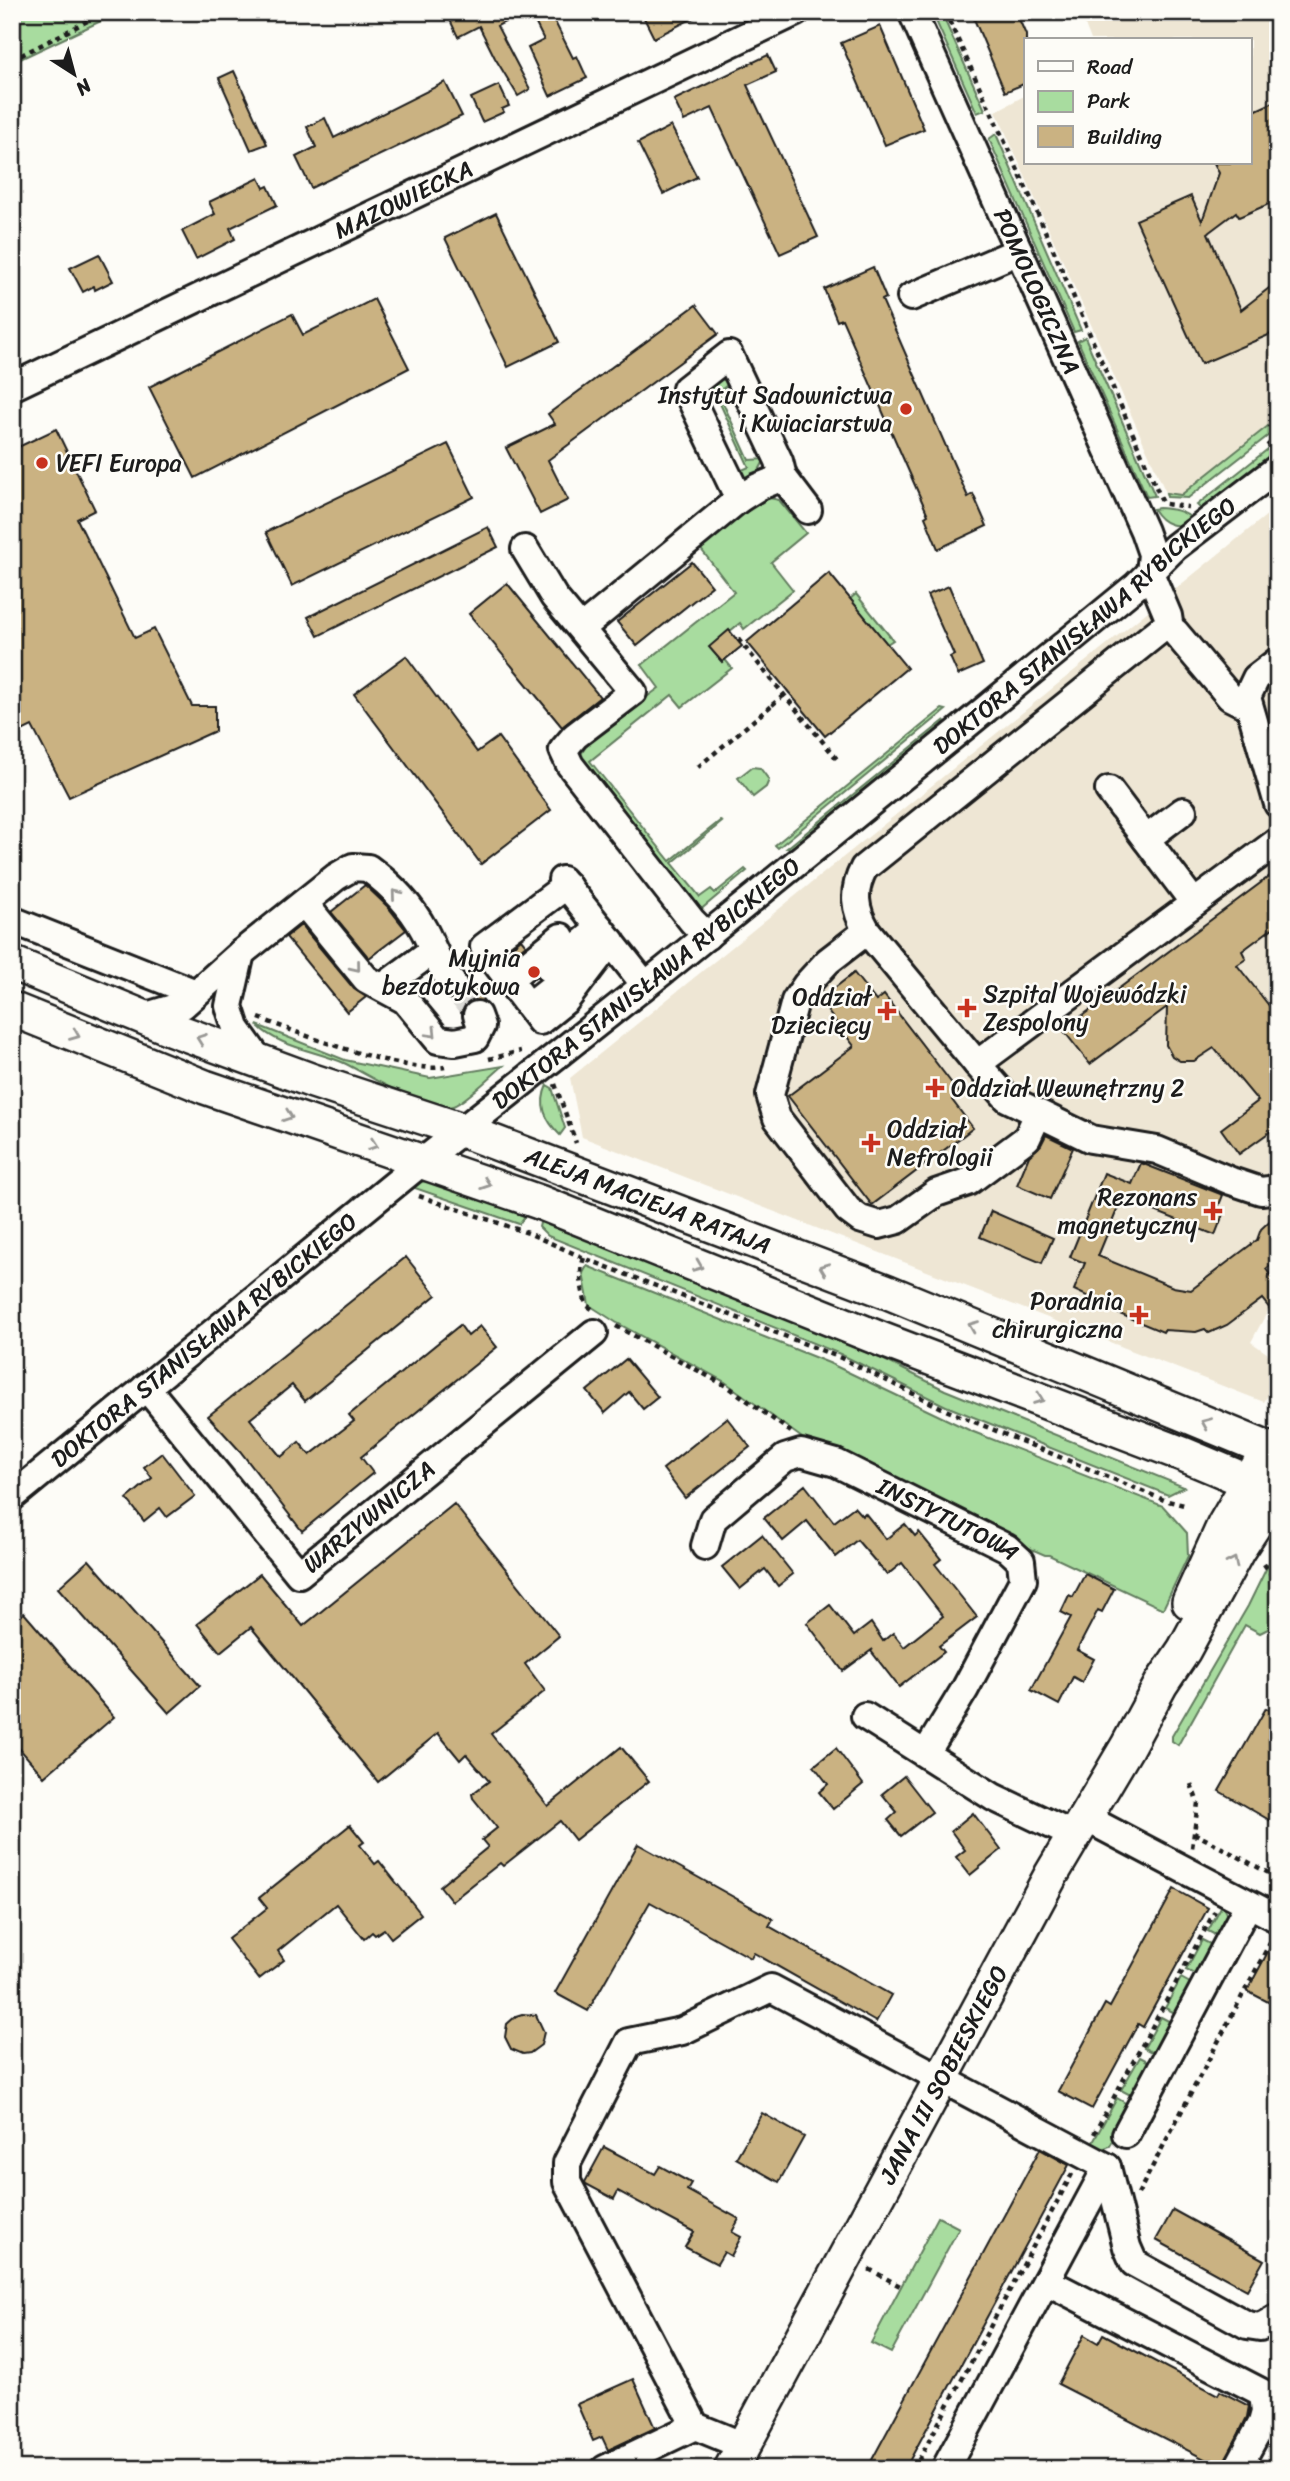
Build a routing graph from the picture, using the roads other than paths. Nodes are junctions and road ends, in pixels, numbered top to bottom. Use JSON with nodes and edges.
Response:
{"nodes":[{"id":1,"x":796,"y":12,"type":"edge"},
{"id":2,"x":912,"y":12,"type":"edge"},
{"id":3,"x":1019,"y":251,"type":"junction"},
{"id":4,"x":911,"y":297,"type":"dead end"},
{"id":5,"x":12,"y":387,"type":"edge"},
{"id":6,"x":1278,"y":468,"type":"edge"},
{"id":7,"x":783,"y":477,"type":"junction"},
{"id":8,"x":739,"y":499,"type":"junction"},
{"id":9,"x":808,"y":510,"type":"dead end"},
{"id":10,"x":525,"y":549,"type":"dead end"},
{"id":11,"x":1150,"y":573,"type":"junction"},
{"id":12,"x":582,"y":628,"type":"junction"},
{"id":13,"x":1170,"y":629,"type":"junction"},
{"id":14,"x":1278,"y":661,"type":"edge"},
{"id":15,"x":1248,"y":703,"type":"junction"},
{"id":16,"x":1109,"y":790,"type":"dead end"},
{"id":17,"x":1278,"y":804,"type":"edge"},
{"id":18,"x":1183,"y":811,"type":"dead end"},
{"id":19,"x":1146,"y":839,"type":"junction"},
{"id":20,"x":1278,"y":841,"type":"edge"},
{"id":21,"x":304,"y":903,"type":"junction"},
{"id":22,"x":1194,"y":904,"type":"junction"},
{"id":23,"x":585,"y":909,"type":"junction"},
{"id":24,"x":12,"y":920,"type":"edge"},
{"id":25,"x":867,"y":931,"type":"junction"},
{"id":26,"x":706,"y":936,"type":"junction"},
{"id":27,"x":432,"y":951,"type":"junction"},
{"id":28,"x":241,"y":953,"type":"junction"},
{"id":29,"x":12,"y":963,"type":"edge"},
{"id":30,"x":453,"y":984,"type":"tunnel mouth"},
{"id":31,"x":645,"y":985,"type":"junction"},
{"id":32,"x":383,"y":987,"type":"junction"},
{"id":33,"x":196,"y":993,"type":"junction"},
{"id":34,"x":12,"y":1009,"type":"edge"},
{"id":35,"x":477,"y":1014,"type":"dead end"},
{"id":36,"x":142,"y":1017,"type":"junction"},
{"id":37,"x":260,"y":1060,"type":"junction"},
{"id":38,"x":977,"y":1064,"type":"junction"},
{"id":39,"x":1038,"y":1114,"type":"junction"},
{"id":40,"x":462,"y":1130,"type":"junction"},
{"id":41,"x":422,"y":1162,"type":"junction"},
{"id":42,"x":1278,"y":1189,"type":"edge"},
{"id":43,"x":599,"y":1321,"type":"road end"},
{"id":44,"x":146,"y":1387,"type":"junction"},
{"id":45,"x":1275,"y":1445,"type":"edge"},
{"id":46,"x":1270,"y":1489,"type":"edge"},
{"id":47,"x":12,"y":1497,"type":"edge"},
{"id":48,"x":705,"y":1546,"type":"dead end"},
{"id":49,"x":865,"y":1716,"type":"dead end"},
{"id":50,"x":926,"y":1753,"type":"junction"},
{"id":51,"x":1080,"y":1827,"type":"junction"},
{"id":52,"x":1248,"y":1905,"type":"junction"},
{"id":53,"x":1272,"y":1930,"type":"edge"},
{"id":54,"x":942,"y":2078,"type":"junction"},
{"id":55,"x":1126,"y":2134,"type":"dead end"},
{"id":56,"x":1107,"y":2167,"type":"junction"},
{"id":57,"x":1046,"y":2281,"type":"junction"},
{"id":58,"x":1278,"y":2317,"type":"edge"},
{"id":59,"x":695,"y":2426,"type":"junction"},
{"id":60,"x":738,"y":2458,"type":"edge"},
{"id":61,"x":605,"y":2469,"type":"edge"},
{"id":62,"x":945,"y":2469,"type":"edge"},
{"id":63,"x":1237,"y":2469,"type":"edge"}],
"edges":[{"from":1,"to":5,"type":"street","name":"MAZOWIECKA"},
{"from":2,"to":3,"type":"street","name":"POMOLOGICZNA"},
{"from":3,"to":4,"type":"street"},
{"from":3,"to":11,"type":"street","name":"POMOLOGICZNA"},
{"from":6,"to":11,"type":"street","name":"DOKTORA STANISŁAWA RYBICKIEGO"},
{"from":7,"to":8,"type":"street"},
{"from":7,"to":8,"type":"street"},
{"from":7,"to":9,"type":"street"},
{"from":8,"to":12,"type":"street"},
{"from":10,"to":12,"type":"street"},
{"from":11,"to":13,"type":"street","name":"POMOLOGICZNA"},
{"from":11,"to":26,"type":"street","name":"DOKTORA STANISŁAWA RYBICKIEGO"},
{"from":12,"to":26,"type":"street"},
{"from":13,"to":15,"type":"street"},
{"from":13,"to":25,"type":"street"},
{"from":14,"to":15,"type":"street"},
{"from":15,"to":17,"type":"street"},
{"from":16,"to":19,"type":"street"},
{"from":18,"to":19,"type":"street"},
{"from":19,"to":22,"type":"street"},
{"from":20,"to":22,"type":"street"},
{"from":27,"to":21,"type":"street","one_way":true},
{"from":21,"to":28,"type":"street"},
{"from":21,"to":32,"type":"street","one_way":true},
{"from":22,"to":38,"type":"street"},
{"from":23,"to":23,"type":"street"},
{"from":23,"to":31,"type":"street"},
{"from":24,"to":33,"type":"street"},
{"from":25,"to":38,"type":"street"},
{"from":25,"to":39,"type":"street"},
{"from":26,"to":31,"type":"street","name":"DOKTORA STANISŁAWA RYBICKIEGO"},
{"from":27,"to":30,"type":"street"},
{"from":27,"to":32,"type":"street"},
{"from":28,"to":33,"type":"street"},
{"from":28,"to":37,"type":"street"},
{"from":29,"to":36,"type":"main road","name":"ALEJA MACIEJA RATAJA"},
{"from":31,"to":40,"type":"street","name":"DOKTORA STANISŁAWA RYBICKIEGO"},
{"from":32,"to":35,"type":"street","one_way":true},
{"from":33,"to":36,"type":"street"},
{"from":34,"to":41,"type":"main road","name":"ALEJA MACIEJA RATAJA","one_way":true},
{"from":37,"to":36,"type":"main road","name":"ALEJA MACIEJA RATAJA","one_way":true},
{"from":37,"to":40,"type":"main road","name":"ALEJA MACIEJA RATAJA"},
{"from":38,"to":39,"type":"street"},
{"from":39,"to":42,"type":"street"},
{"from":40,"to":41,"type":"street","name":"DOKTORA STANISŁAWA RYBICKIEGO"},
{"from":45,"to":40,"type":"main road","name":"ALEJA MACIEJA RATAJA","one_way":true},
{"from":41,"to":44,"type":"street","name":"DOKTORA STANISŁAWA RYBICKIEGO"},
{"from":41,"to":46,"type":"main road","name":"ALEJA MACIEJA RATAJA","one_way":true},
{"from":43,"to":44,"type":"street","name":"WARZYWNICZA"},
{"from":44,"to":47,"type":"street","name":"DOKTORA STANISŁAWA RYBICKIEGO"},
{"from":45,"to":46,"type":"main road","name":"JANA III SOBIESKIEGO"},
{"from":46,"to":51,"type":"main road","name":"JANA III SOBIESKIEGO"},
{"from":48,"to":50,"type":"street","name":"INSTYTUTOWA"},
{"from":49,"to":50,"type":"street"},
{"from":50,"to":51,"type":"street"},
{"from":51,"to":52,"type":"street"},
{"from":51,"to":54,"type":"main road","name":"JANA III SOBIESKIEGO"},
{"from":52,"to":53,"type":"street"},
{"from":52,"to":55,"type":"street"},
{"from":54,"to":56,"type":"street"},
{"from":54,"to":59,"type":"street"},
{"from":54,"to":60,"type":"main road","name":"JANA III SOBIESKIEGO"},
{"from":56,"to":57,"type":"street"},
{"from":56,"to":58,"type":"street"},
{"from":57,"to":62,"type":"street"},
{"from":57,"to":63,"type":"street"},
{"from":59,"to":60,"type":"street"},
{"from":59,"to":61,"type":"street"}]}
